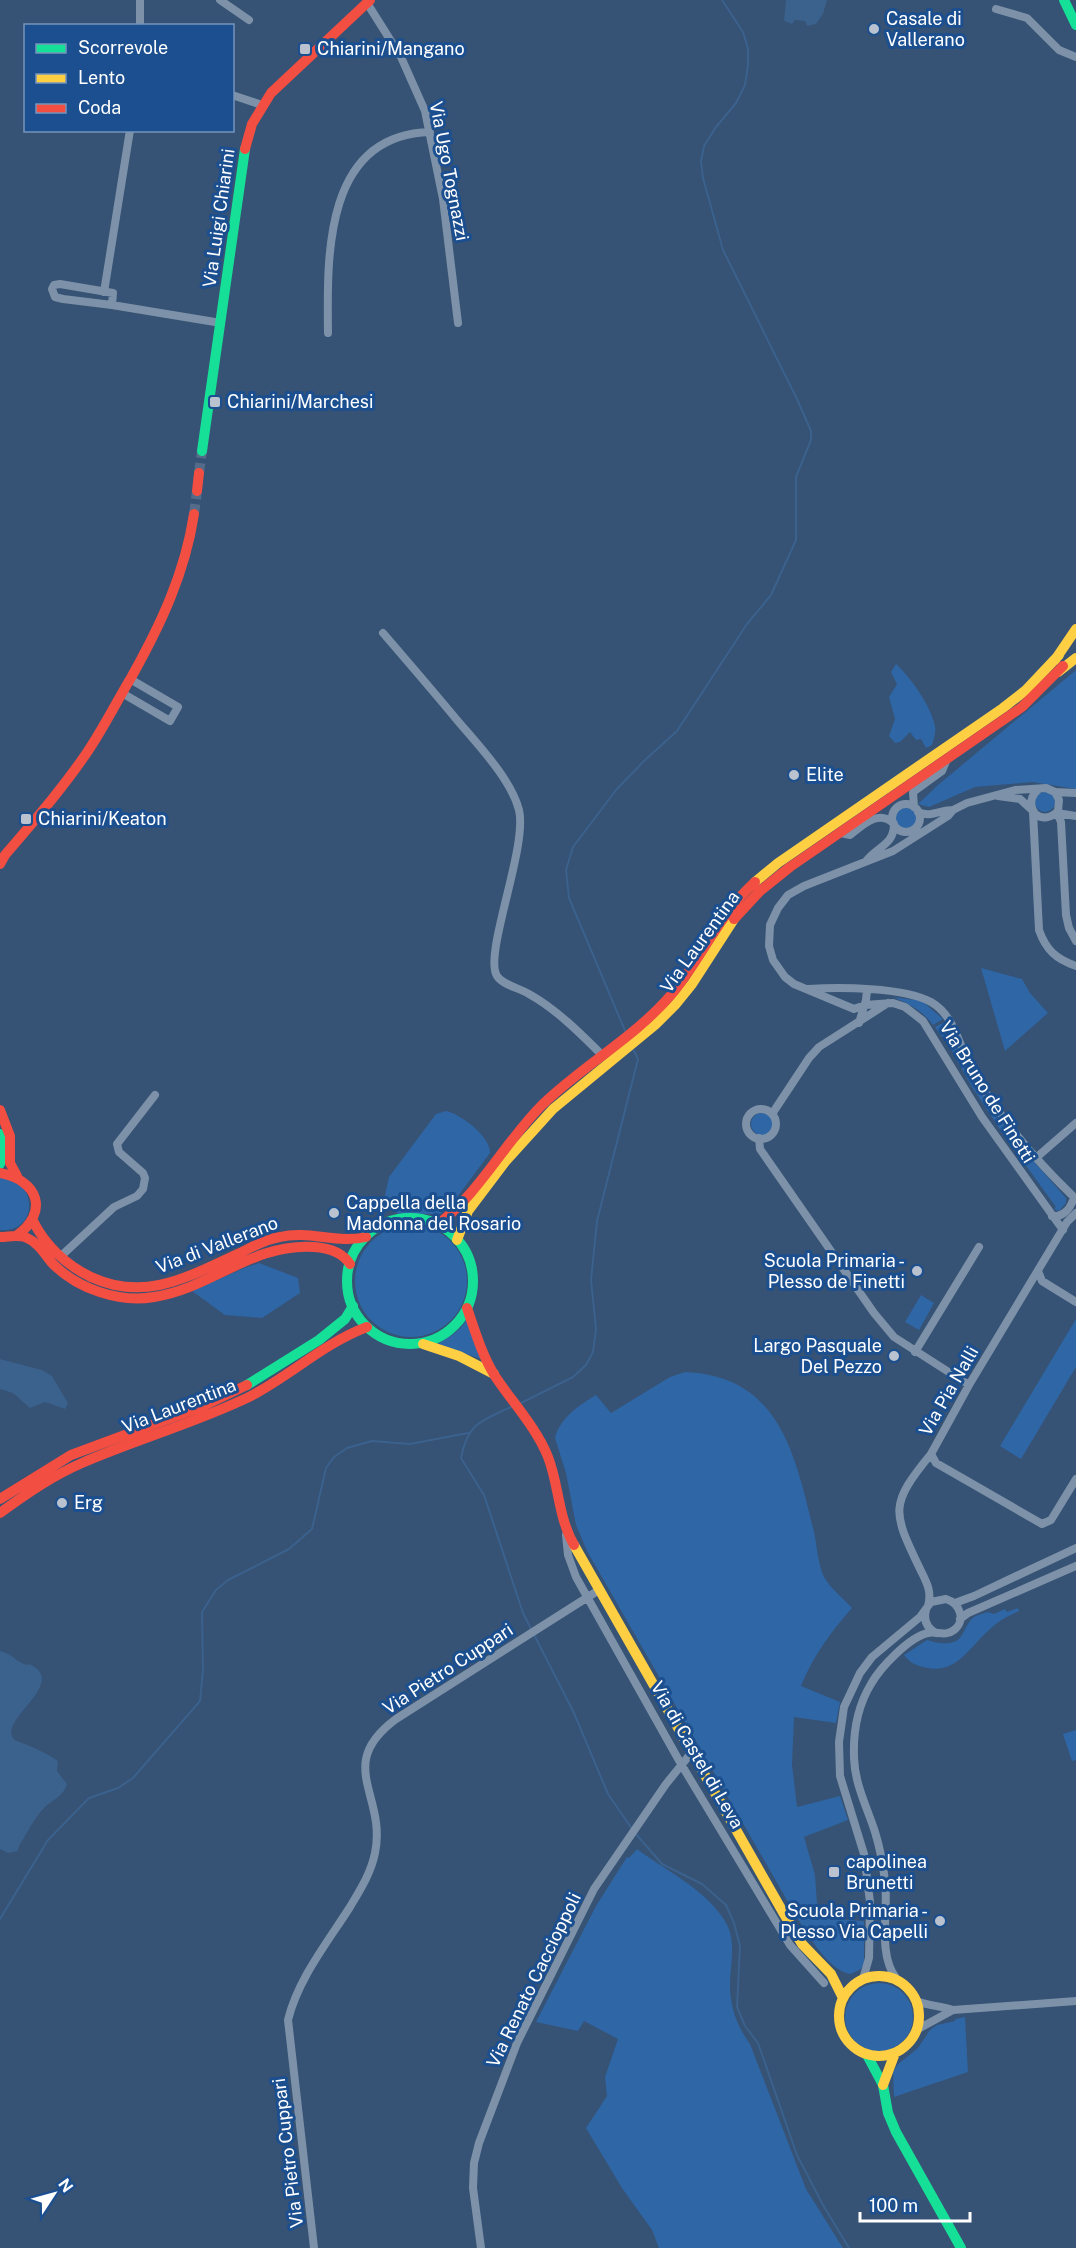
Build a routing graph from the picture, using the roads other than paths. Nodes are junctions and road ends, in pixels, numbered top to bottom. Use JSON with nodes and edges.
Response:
{"nodes":[{"id":1,"x":140,"y":0,"type":"edge"},
{"id":2,"x":220,"y":0,"type":"edge"},
{"id":3,"x":1064,"y":0,"type":"edge"},
{"id":4,"x":368,"y":1,"type":"edge"},
{"id":5,"x":996,"y":9,"type":"dead end"},
{"id":6,"x":249,"y":20,"type":"dead end"},
{"id":7,"x":140,"y":24,"type":"edge"},
{"id":8,"x":1076,"y":25,"type":"edge"},
{"id":9,"x":1076,"y":57,"type":"edge"},
{"id":10,"x":234,"y":96,"type":"edge"},
{"id":11,"x":262,"y":105,"type":"junction"},
{"id":12,"x":130,"y":132,"type":"edge"},
{"id":13,"x":430,"y":132,"type":"junction"},
{"id":14,"x":104,"y":292,"type":"junction"},
{"id":15,"x":112,"y":305,"type":"junction"},
{"id":16,"x":221,"y":323,"type":"junction"},
{"id":17,"x":458,"y":323,"type":"dead end"},
{"id":18,"x":328,"y":333,"type":"dead end"},
{"id":19,"x":202,"y":452,"type":"tunnel mouth"},
{"id":20,"x":199,"y":473,"type":"tunnel mouth"},
{"id":21,"x":196,"y":491,"type":"tunnel mouth"},
{"id":22,"x":194,"y":514,"type":"tunnel mouth"},
{"id":23,"x":1076,"y":629,"type":"edge"},
{"id":24,"x":383,"y":633,"type":"dead end"},
{"id":25,"x":1076,"y":638,"type":"edge"},
{"id":26,"x":1076,"y":652,"type":"edge"},
{"id":27,"x":1076,"y":658,"type":"edge"},
{"id":28,"x":1055,"y":660,"type":"junction"},
{"id":29,"x":1058,"y":672,"type":"junction"},
{"id":30,"x":130,"y":679,"type":"junction"},
{"id":31,"x":122,"y":693,"type":"junction"},
{"id":32,"x":947,"y":759,"type":"junction"},
{"id":33,"x":1039,"y":789,"type":"junction"},
{"id":34,"x":1055,"y":792,"type":"junction"},
{"id":35,"x":1076,"y":793,"type":"edge"},
{"id":36,"x":994,"y":796,"type":"junction"},
{"id":37,"x":916,"y":810,"type":"junction"},
{"id":38,"x":952,"y":810,"type":"junction"},
{"id":39,"x":1033,"y":811,"type":"junction"},
{"id":40,"x":1057,"y":813,"type":"junction"},
{"id":41,"x":1076,"y":816,"type":"edge"},
{"id":42,"x":893,"y":824,"type":"junction"},
{"id":43,"x":914,"y":830,"type":"junction"},
{"id":44,"x":923,"y":832,"type":"junction"},
{"id":45,"x":841,"y":833,"type":"junction"},
{"id":46,"x":912,"y":839,"type":"junction"},
{"id":47,"x":2,"y":859,"type":"edge"},
{"id":48,"x":866,"y":861,"type":"junction"},
{"id":49,"x":1076,"y":941,"type":"edge"},
{"id":50,"x":1076,"y":966,"type":"edge"},
{"id":51,"x":804,"y":989,"type":"junction"},
{"id":52,"x":853,"y":990,"type":"junction"},
{"id":53,"x":867,"y":990,"type":"junction"},
{"id":54,"x":888,"y":1003,"type":"junction"},
{"id":55,"x":865,"y":1005,"type":"junction"},
{"id":56,"x":850,"y":1007,"type":"junction"},
{"id":57,"x":859,"y":1023,"type":"junction"},
{"id":58,"x":850,"y":1027,"type":"junction"},
{"id":59,"x":630,"y":1039,"type":"junction"},
{"id":60,"x":602,"y":1055,"type":"junction"},
{"id":61,"x":155,"y":1095,"type":"dead end"},
{"id":62,"x":0,"y":1110,"type":"edge"},
{"id":63,"x":772,"y":1114,"type":"junction"},
{"id":64,"x":1076,"y":1123,"type":"edge"},
{"id":65,"x":0,"y":1134,"type":"edge"},
{"id":66,"x":759,"y":1138,"type":"junction"},
{"id":67,"x":1037,"y":1157,"type":"junction"},
{"id":68,"x":0,"y":1164,"type":"edge"},
{"id":69,"x":0,"y":1173,"type":"edge"},
{"id":70,"x":17,"y":1176,"type":"junction"},
{"id":71,"x":1075,"y":1198,"type":"edge"},
{"id":72,"x":1076,"y":1213,"type":"edge"},
{"id":73,"x":1052,"y":1216,"type":"junction"},
{"id":74,"x":33,"y":1221,"type":"junction"},
{"id":75,"x":437,"y":1225,"type":"junction"},
{"id":76,"x":1063,"y":1230,"type":"junction"},
{"id":77,"x":16,"y":1236,"type":"junction"},
{"id":78,"x":0,"y":1237,"type":"edge"},
{"id":79,"x":366,"y":1237,"type":"junction"},
{"id":80,"x":458,"y":1240,"type":"junction"},
{"id":81,"x":979,"y":1247,"type":"dead end"},
{"id":82,"x":60,"y":1257,"type":"junction"},
{"id":83,"x":350,"y":1264,"type":"junction"},
{"id":84,"x":1038,"y":1271,"type":"junction"},
{"id":85,"x":1076,"y":1302,"type":"edge"},
{"id":86,"x":353,"y":1306,"type":"junction"},
{"id":87,"x":467,"y":1308,"type":"junction"},
{"id":88,"x":367,"y":1327,"type":"junction"},
{"id":89,"x":421,"y":1343,"type":"junction"},
{"id":90,"x":915,"y":1352,"type":"junction"},
{"id":91,"x":494,"y":1374,"type":"junction"},
{"id":92,"x":969,"y":1385,"type":"junction"},
{"id":93,"x":931,"y":1454,"type":"junction"},
{"id":94,"x":1076,"y":1479,"type":"edge"},
{"id":95,"x":1073,"y":1490,"type":"edge"},
{"id":96,"x":0,"y":1499,"type":"edge"},
{"id":97,"x":0,"y":1513,"type":"edge"},
{"id":98,"x":566,"y":1531,"type":"junction"},
{"id":99,"x":1076,"y":1548,"type":"edge"},
{"id":100,"x":1076,"y":1566,"type":"edge"},
{"id":101,"x":929,"y":1587,"type":"junction"},
{"id":102,"x":599,"y":1590,"type":"junction"},
{"id":103,"x":587,"y":1597,"type":"junction"},
{"id":104,"x":946,"y":1599,"type":"junction"},
{"id":105,"x":955,"y":1603,"type":"junction"},
{"id":106,"x":927,"y":1608,"type":"junction"},
{"id":107,"x":960,"y":1619,"type":"junction"},
{"id":108,"x":936,"y":1633,"type":"junction"},
{"id":109,"x":692,"y":1752,"type":"junction"},
{"id":110,"x":681,"y":1764,"type":"junction"},
{"id":111,"x":896,"y":1978,"type":"junction"},
{"id":112,"x":827,"y":1979,"type":"junction"},
{"id":113,"x":861,"y":1980,"type":"junction"},
{"id":114,"x":843,"y":1998,"type":"junction"},
{"id":115,"x":916,"y":2001,"type":"junction"},
{"id":116,"x":1076,"y":2001,"type":"edge"},
{"id":117,"x":953,"y":2010,"type":"junction"},
{"id":118,"x":918,"y":2029,"type":"junction"},
{"id":119,"x":895,"y":2053,"type":"junction"},
{"id":120,"x":867,"y":2055,"type":"junction"},
{"id":121,"x":883,"y":2085,"type":"junction"},
{"id":122,"x":314,"y":2248,"type":"edge"},
{"id":123,"x":481,"y":2248,"type":"edge"},
{"id":124,"x":961,"y":2248,"type":"edge"}],
"edges":[{"from":1,"to":7,"type":"street"},
{"from":2,"to":6,"type":"street"},
{"from":3,"to":8,"type":"main road"},
{"from":4,"to":11,"type":"main road","name":"Via Luigi Chiarini"},
{"from":4,"to":13,"type":"street","name":"Via Ugo Tognazzi"},
{"from":5,"to":9,"type":"street"},
{"from":10,"to":11,"type":"street"},
{"from":11,"to":16,"type":"main road","name":"Via Luigi Chiarini"},
{"from":12,"to":14,"type":"street"},
{"from":13,"to":17,"type":"street","name":"Via Ugo Tognazzi"},
{"from":13,"to":18,"type":"street"},
{"from":14,"to":15,"type":"street"},
{"from":14,"to":15,"type":"street"},
{"from":15,"to":16,"type":"street"},
{"from":16,"to":19,"type":"main road","name":"Via Luigi Chiarini"},
{"from":20,"to":21,"type":"main road"},
{"from":22,"to":30,"type":"main road"},
{"from":23,"to":28,"type":"main road"},
{"from":24,"to":60,"type":"street"},
{"from":25,"to":28,"type":"main road","name":"Via Laurentina"},
{"from":26,"to":29,"type":"main road","name":"Via Laurentina"},
{"from":27,"to":29,"type":"main road"},
{"from":28,"to":59,"type":"main road","name":"Via Laurentina"},
{"from":29,"to":32,"type":"main road","name":"Via Laurentina"},
{"from":30,"to":31,"type":"main road"},
{"from":30,"to":31,"type":"street"},
{"from":31,"to":47,"type":"main road"},
{"from":32,"to":37,"type":"street"},
{"from":32,"to":45,"type":"main road","name":"Via Laurentina"},
{"from":33,"to":34,"type":"street"},
{"from":33,"to":36,"type":"street"},
{"from":33,"to":39,"type":"street"},
{"from":34,"to":35,"type":"street"},
{"from":34,"to":40,"type":"street"},
{"from":36,"to":38,"type":"street"},
{"from":36,"to":39,"type":"street"},
{"from":37,"to":38,"type":"street"},
{"from":37,"to":42,"type":"street"},
{"from":37,"to":43,"type":"street"},
{"from":38,"to":44,"type":"street"},
{"from":39,"to":40,"type":"street"},
{"from":39,"to":50,"type":"street"},
{"from":40,"to":41,"type":"street"},
{"from":40,"to":49,"type":"street"},
{"from":42,"to":43,"type":"street"},
{"from":42,"to":45,"type":"street"},
{"from":42,"to":48,"type":"street"},
{"from":43,"to":44,"type":"street"},
{"from":43,"to":46,"type":"street"},
{"from":44,"to":46,"type":"street"},
{"from":45,"to":59,"type":"main road","name":"Via Laurentina"},
{"from":46,"to":48,"type":"street"},
{"from":48,"to":51,"type":"street"},
{"from":51,"to":52,"type":"street","name":"Via Bruno de Finetti"},
{"from":51,"to":56,"type":"street"},
{"from":52,"to":53,"type":"street","name":"Via Bruno de Finetti"},
{"from":52,"to":56,"type":"street"},
{"from":53,"to":55,"type":"street"},
{"from":53,"to":67,"type":"street","name":"Via Bruno de Finetti"},
{"from":54,"to":55,"type":"street","name":"Via Bruno de Finetti"},
{"from":54,"to":57,"type":"street"},
{"from":54,"to":73,"type":"street","name":"Via Bruno de Finetti"},
{"from":55,"to":56,"type":"street","name":"Via Bruno de Finetti"},
{"from":55,"to":57,"type":"street"},
{"from":56,"to":58,"type":"street"},
{"from":57,"to":58,"type":"street"},
{"from":58,"to":63,"type":"street"},
{"from":59,"to":60,"type":"main road","name":"Via Laurentina"},
{"from":59,"to":80,"type":"main road","name":"Via Laurentina"},
{"from":60,"to":75,"type":"main road","name":"Via Laurentina"},
{"from":61,"to":82,"type":"street"},
{"from":62,"to":70,"type":"main road"},
{"from":63,"to":66,"type":"street"},
{"from":63,"to":66,"type":"street"},
{"from":64,"to":67,"type":"street"},
{"from":65,"to":68,"type":"main road"},
{"from":66,"to":90,"type":"street"},
{"from":67,"to":71,"type":"street","name":"Via Bruno de Finetti"},
{"from":69,"to":70,"type":"main road"},
{"from":70,"to":74,"type":"main road"},
{"from":71,"to":73,"type":"street"},
{"from":72,"to":76,"type":"street","name":"Via Pia Nalli"},
{"from":73,"to":76,"type":"street","name":"Via Bruno de Finetti"},
{"from":74,"to":77,"type":"main road"},
{"from":74,"to":82,"type":"main road","name":"Via di Vallerano"},
{"from":75,"to":79,"type":"main road"},
{"from":75,"to":80,"type":"main road"},
{"from":76,"to":84,"type":"street","name":"Via Pia Nalli"},
{"from":77,"to":78,"type":"main road"},
{"from":77,"to":83,"type":"main road","name":"Via di Vallerano"},
{"from":79,"to":82,"type":"main road","name":"Via di Vallerano"},
{"from":79,"to":83,"type":"main road"},
{"from":80,"to":87,"type":"main road"},
{"from":81,"to":90,"type":"street"},
{"from":83,"to":86,"type":"main road"},
{"from":84,"to":85,"type":"street"},
{"from":84,"to":92,"type":"street","name":"Via Pia Nalli"},
{"from":86,"to":88,"type":"main road"},
{"from":86,"to":96,"type":"main road","name":"Via Laurentina"},
{"from":87,"to":89,"type":"main road"},
{"from":87,"to":91,"type":"main road","name":"Via di Castel di Leva"},
{"from":88,"to":89,"type":"main road"},
{"from":88,"to":97,"type":"main road","name":"Via Laurentina"},
{"from":89,"to":91,"type":"main road"},
{"from":90,"to":92,"type":"street"},
{"from":91,"to":98,"type":"main road","name":"Via di Castel di Leva"},
{"from":92,"to":93,"type":"street","name":"Via Pia Nalli"},
{"from":93,"to":95,"type":"street","name":"Via Pia Nalli"},
{"from":93,"to":101,"type":"street"},
{"from":94,"to":95,"type":"street","name":"Via Pia Nalli"},
{"from":98,"to":102,"type":"main road","name":"Via di Castel di Leva"},
{"from":98,"to":103,"type":"street","name":"Via di Castel di Leva"},
{"from":99,"to":105,"type":"street"},
{"from":100,"to":107,"type":"street"},
{"from":101,"to":104,"type":"street"},
{"from":101,"to":106,"type":"street"},
{"from":102,"to":103,"type":"street","name":"Via Pietro Cuppari"},
{"from":102,"to":109,"type":"main road","name":"Via di Castel di Leva"},
{"from":103,"to":110,"type":"street","name":"Via di Castel di Leva"},
{"from":103,"to":122,"type":"street","name":"Via Pietro Cuppari"},
{"from":104,"to":105,"type":"street"},
{"from":104,"to":106,"type":"street"},
{"from":105,"to":107,"type":"street"},
{"from":106,"to":108,"type":"street"},
{"from":106,"to":113,"type":"street"},
{"from":107,"to":108,"type":"street"},
{"from":108,"to":111,"type":"street"},
{"from":109,"to":110,"type":"street","name":"Via Renato Caccioppoli"},
{"from":109,"to":112,"type":"main road","name":"Via di Castel di Leva"},
{"from":110,"to":112,"type":"street","name":"Via di Castel di Leva"},
{"from":110,"to":123,"type":"street","name":"Via Renato Caccioppoli"},
{"from":111,"to":113,"type":"main road"},
{"from":111,"to":115,"type":"main road"},
{"from":112,"to":113,"type":"main road","name":"Via di Castel di Leva"},
{"from":112,"to":114,"type":"main road","name":"Via di Castel di Leva"},
{"from":113,"to":114,"type":"main road"},
{"from":114,"to":120,"type":"main road"},
{"from":115,"to":117,"type":"street"},
{"from":115,"to":118,"type":"main road"},
{"from":116,"to":117,"type":"street"},
{"from":117,"to":118,"type":"street"},
{"from":118,"to":119,"type":"main road"},
{"from":119,"to":120,"type":"main road"},
{"from":119,"to":121,"type":"main road"},
{"from":120,"to":121,"type":"main road"},
{"from":121,"to":124,"type":"main road"}]}
